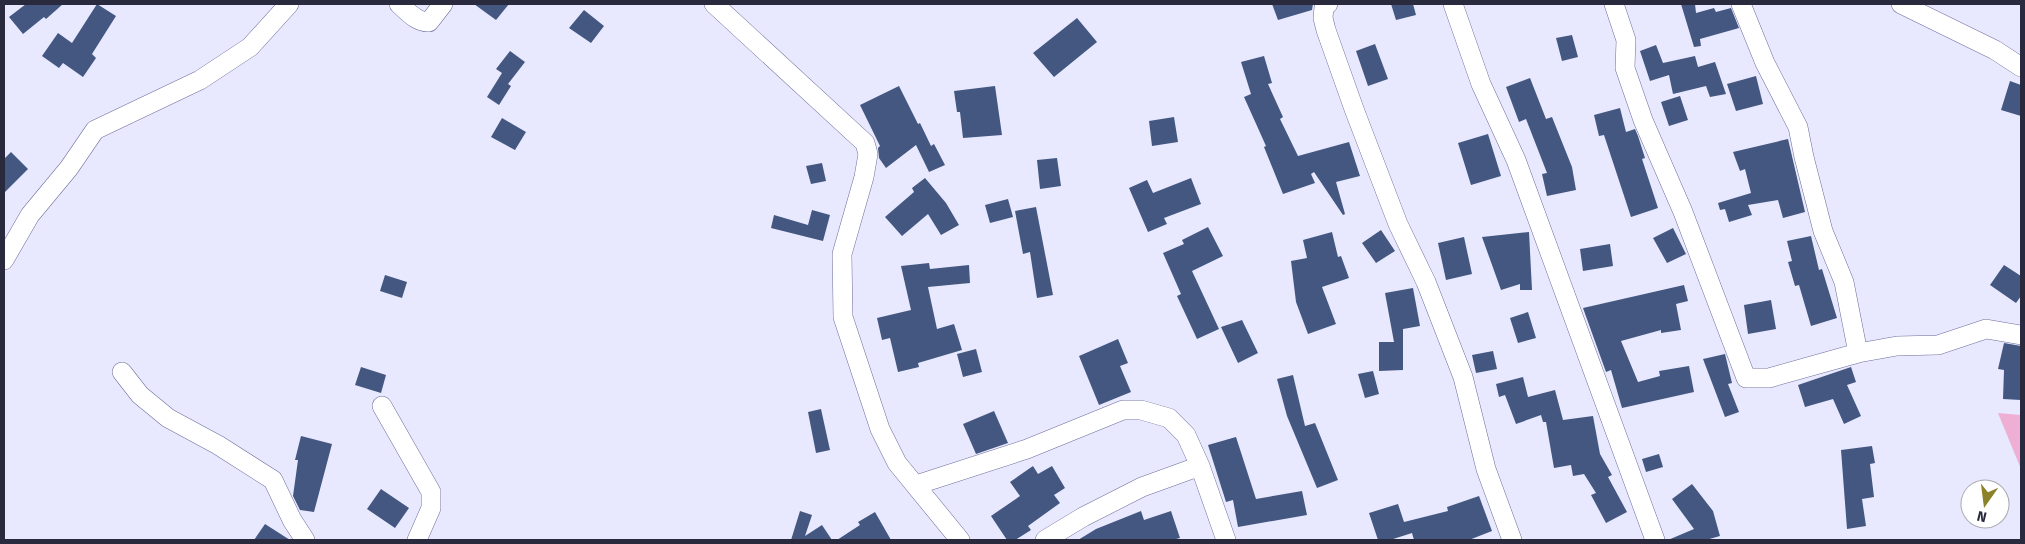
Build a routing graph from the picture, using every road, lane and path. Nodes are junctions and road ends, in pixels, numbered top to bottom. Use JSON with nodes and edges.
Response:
{"nodes":[{"id":1,"x":289,"y":4,"type":"edge"},
{"id":2,"x":399,"y":4,"type":"edge"},
{"id":3,"x":443,"y":4,"type":"edge"},
{"id":4,"x":714,"y":4,"type":"edge"},
{"id":5,"x":1453,"y":4,"type":"edge"},
{"id":6,"x":1614,"y":4,"type":"edge"},
{"id":7,"x":1740,"y":4,"type":"edge"},
{"id":8,"x":1902,"y":4,"type":"edge"},
{"id":9,"x":1325,"y":5,"type":"edge"},
{"id":10,"x":2021,"y":67,"type":"edge"},
{"id":11,"x":4,"y":260,"type":"edge"},
{"id":12,"x":2021,"y":334,"type":"edge"},
{"id":13,"x":1858,"y":353,"type":"junction"},
{"id":14,"x":122,"y":372,"type":"dead end"},
{"id":15,"x":382,"y":406,"type":"dead end"},
{"id":16,"x":1200,"y":466,"type":"junction"},
{"id":17,"x":916,"y":485,"type":"junction"},
{"id":18,"x":305,"y":540,"type":"edge"},
{"id":19,"x":417,"y":540,"type":"edge"},
{"id":20,"x":960,"y":540,"type":"edge"},
{"id":21,"x":1045,"y":540,"type":"edge"},
{"id":22,"x":1226,"y":540,"type":"edge"},
{"id":23,"x":1512,"y":540,"type":"edge"},
{"id":24,"x":1656,"y":540,"type":"edge"}],
"edges":[{"from":1,"to":11,"type":"street"},
{"from":2,"to":3,"type":"street"},
{"from":4,"to":17,"type":"street"},
{"from":5,"to":24,"type":"street"},
{"from":6,"to":13,"type":"street"},
{"from":7,"to":13,"type":"street"},
{"from":8,"to":10,"type":"street"},
{"from":9,"to":23,"type":"street"},
{"from":12,"to":13,"type":"street"},
{"from":14,"to":18,"type":"street"},
{"from":15,"to":19,"type":"street"},
{"from":16,"to":17,"type":"street"},
{"from":16,"to":21,"type":"street"},
{"from":16,"to":22,"type":"street"},
{"from":17,"to":20,"type":"street"}]}
